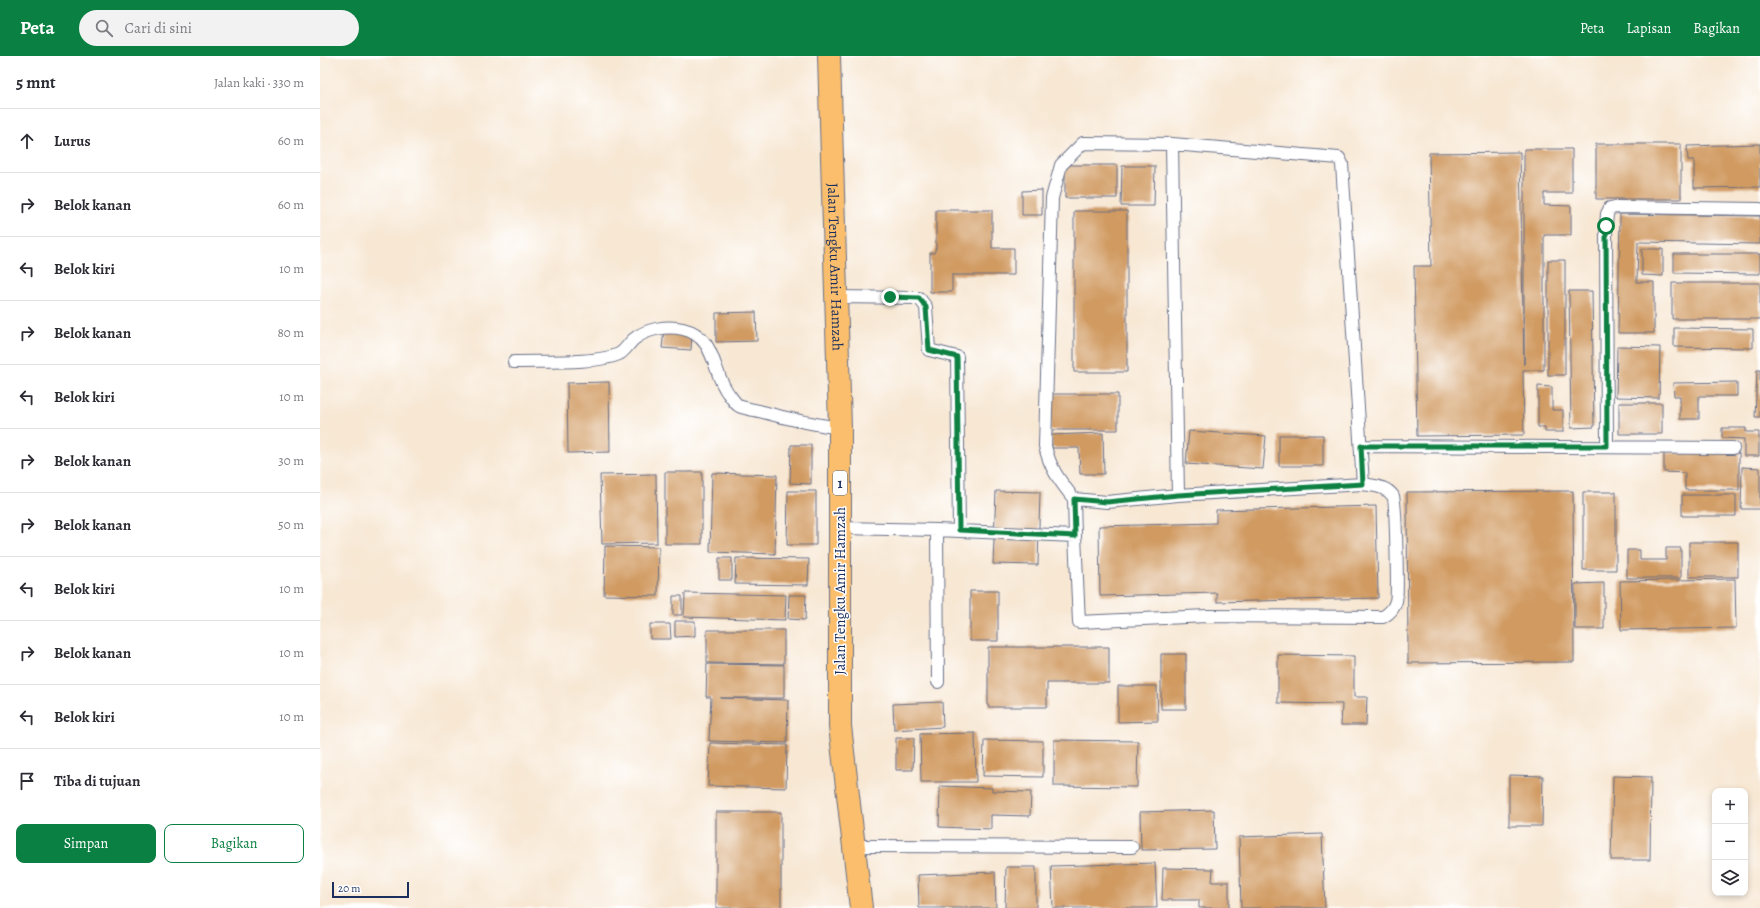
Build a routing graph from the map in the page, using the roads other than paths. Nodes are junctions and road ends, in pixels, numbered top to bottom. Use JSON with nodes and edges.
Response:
{"nodes":[{"id":1,"x":828,"y":56,"type":"edge"},
{"id":2,"x":1172,"y":144,"type":"junction"},
{"id":3,"x":1760,"y":209,"type":"edge"},
{"id":4,"x":835,"y":297,"type":"junction"},
{"id":5,"x":514,"y":362,"type":"dead end"},
{"id":6,"x":840,"y":428,"type":"junction"},
{"id":7,"x":1361,"y":446,"type":"junction"},
{"id":8,"x":1607,"y":446,"type":"junction"},
{"id":9,"x":1733,"y":448,"type":"dead end"},
{"id":10,"x":1363,"y":484,"type":"junction"},
{"id":11,"x":1178,"y":495,"type":"junction"},
{"id":12,"x":1074,"y":499,"type":"junction"},
{"id":13,"x":840,"y":528,"type":"junction"},
{"id":14,"x":937,"y":530,"type":"junction"},
{"id":15,"x":959,"y":530,"type":"junction"},
{"id":16,"x":1075,"y":536,"type":"junction"},
{"id":17,"x":938,"y":682,"type":"dead end"},
{"id":18,"x":854,"y":846,"type":"junction"},
{"id":19,"x":1132,"y":847,"type":"dead end"},
{"id":20,"x":861,"y":908,"type":"edge"}],
"edges":[{"from":1,"to":4,"type":"highway","name":"Jalan Tengku Amir Hamzah","number":"1"},
{"from":2,"to":7,"type":"lane"},
{"from":2,"to":11,"type":"lane"},
{"from":2,"to":12,"type":"lane"},
{"from":3,"to":8,"type":"lane"},
{"from":4,"to":6,"type":"highway","name":"Jalan Tengku Amir Hamzah","number":"1"},
{"from":4,"to":15,"type":"lane"},
{"from":5,"to":6,"type":"lane"},
{"from":6,"to":13,"type":"highway","name":"Jalan Tengku Amir Hamzah","number":"1"},
{"from":7,"to":8,"type":"lane"},
{"from":7,"to":10,"type":"lane"},
{"from":8,"to":9,"type":"lane"},
{"from":10,"to":11,"type":"lane"},
{"from":10,"to":16,"type":"lane"},
{"from":11,"to":12,"type":"lane"},
{"from":12,"to":16,"type":"lane"},
{"from":13,"to":14,"type":"lane"},
{"from":13,"to":18,"type":"highway","name":"Jalan Tengku Amir Hamzah","number":"1"},
{"from":14,"to":15,"type":"lane"},
{"from":14,"to":17,"type":"lane"},
{"from":15,"to":16,"type":"lane"},
{"from":18,"to":19,"type":"lane"},
{"from":18,"to":20,"type":"highway","name":"Jalan Tengku Amir Hamzah","number":"1"}]}
